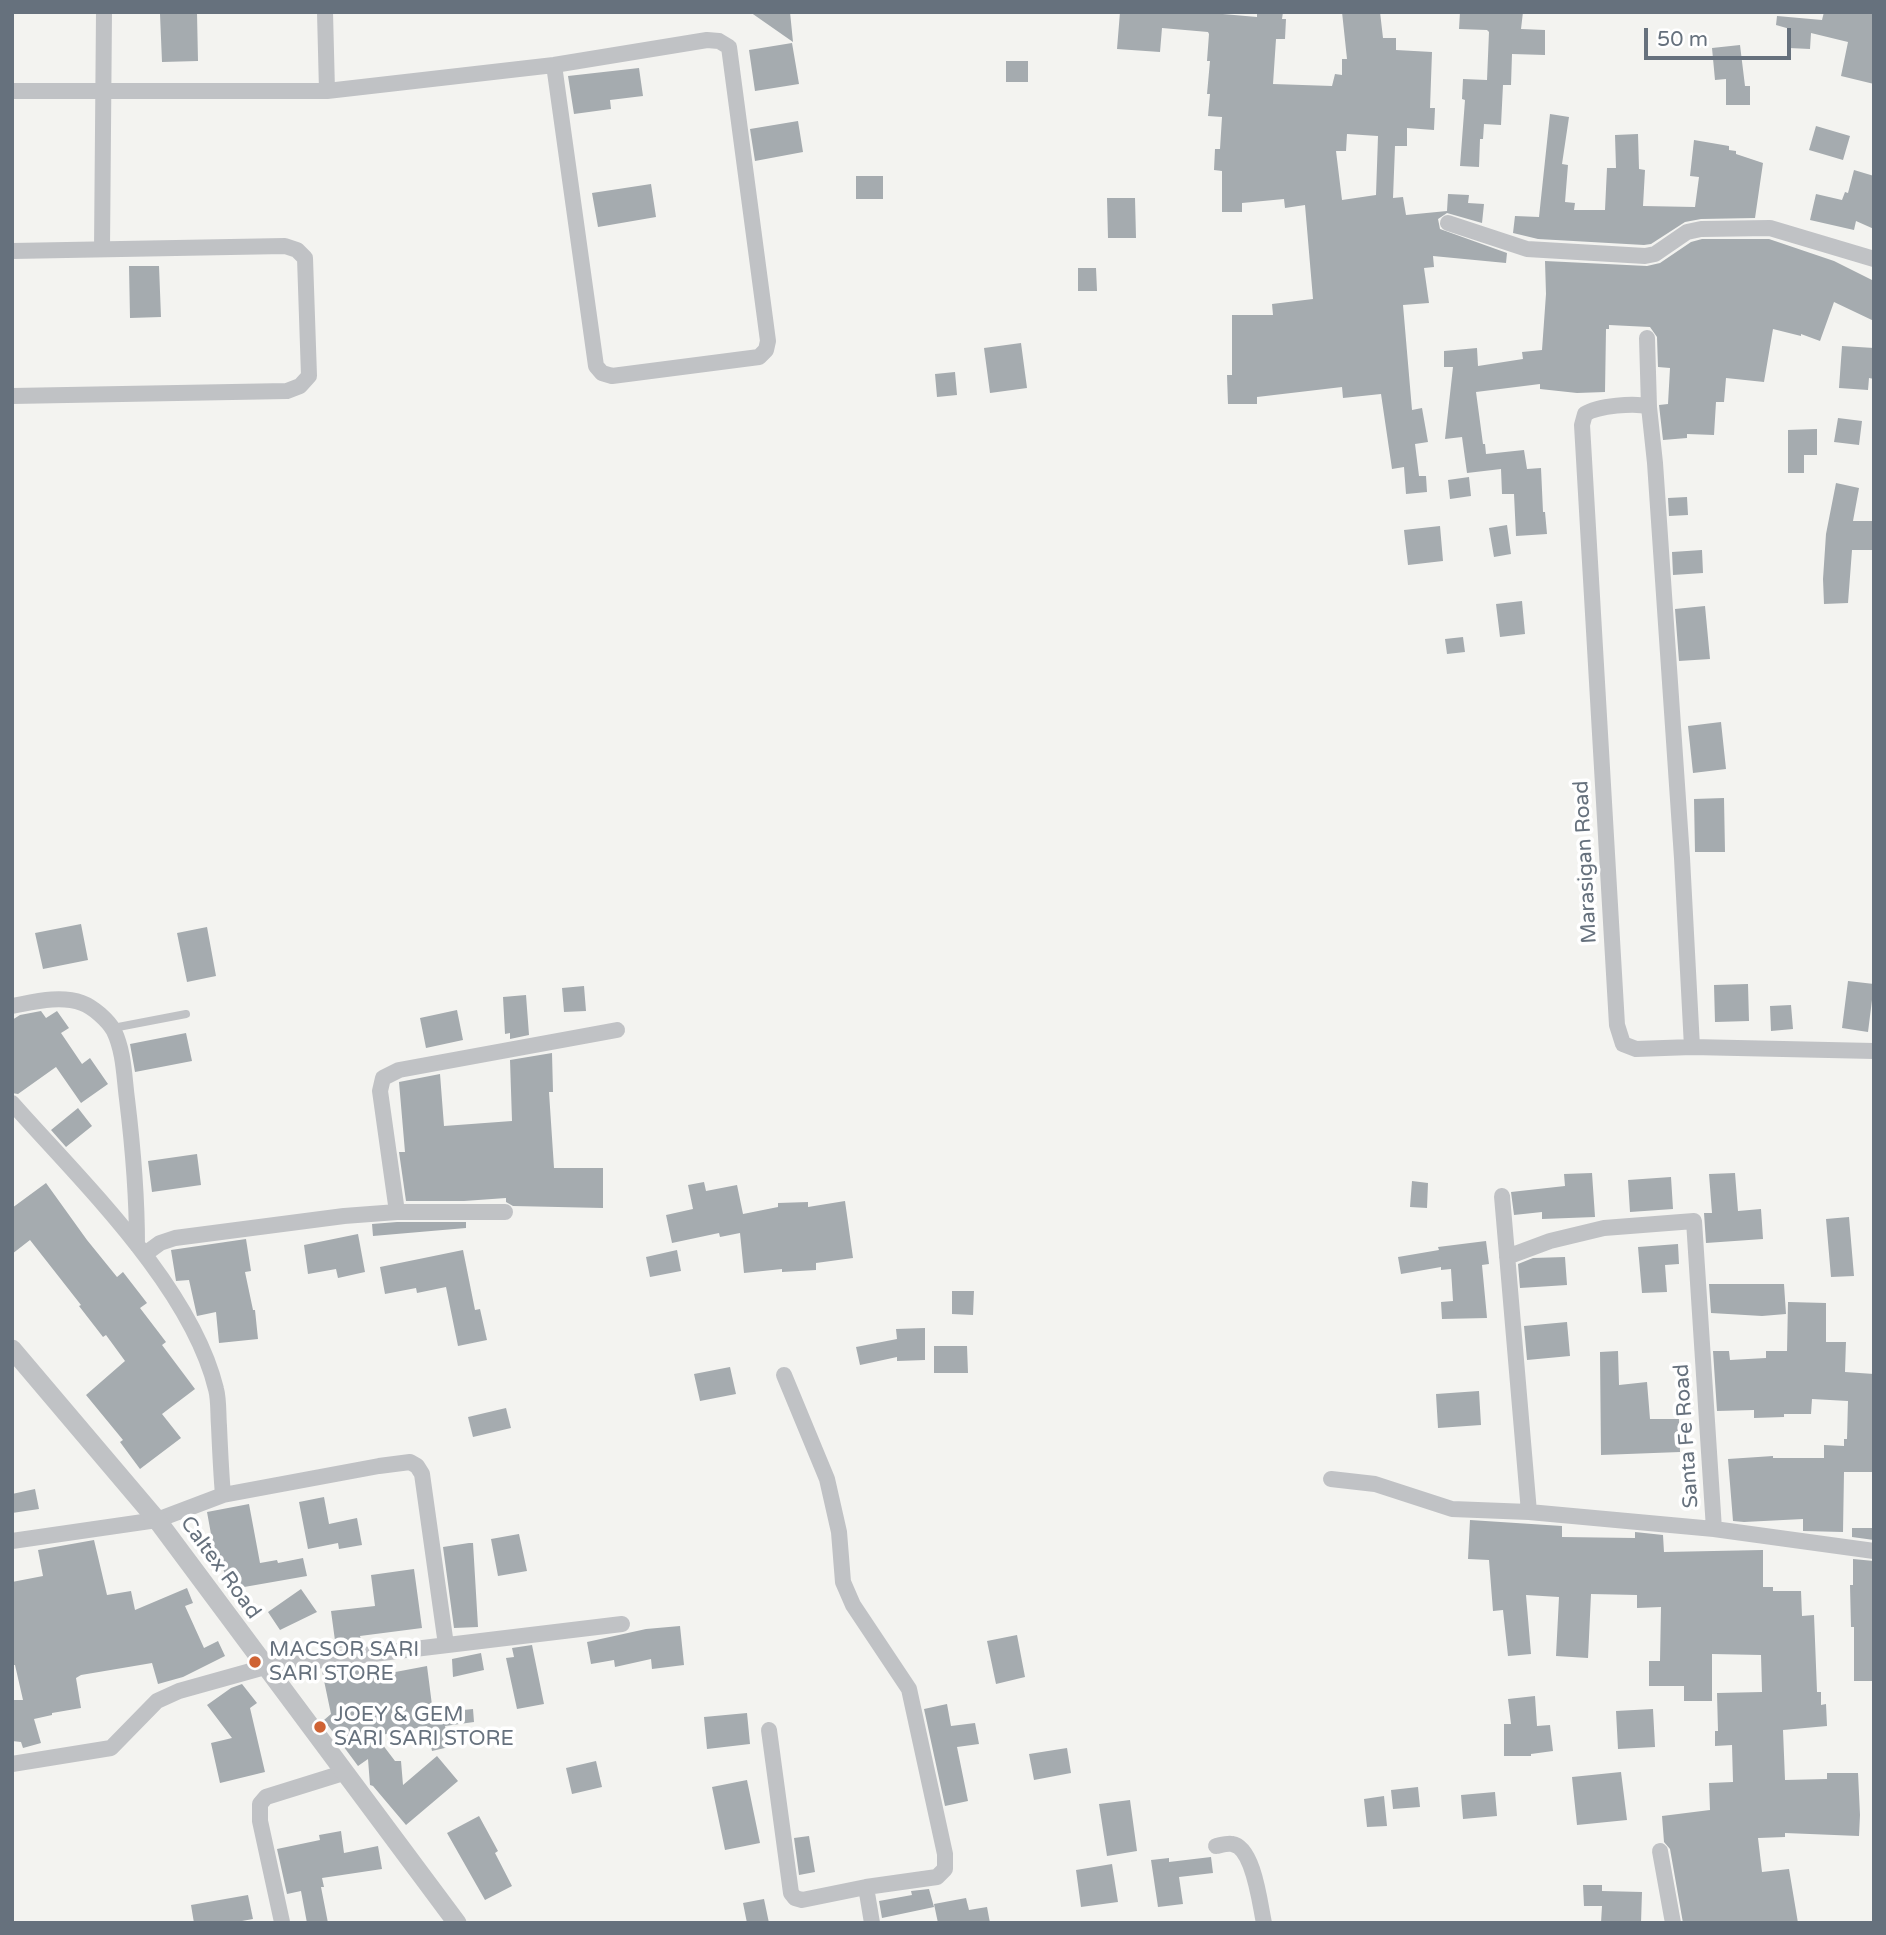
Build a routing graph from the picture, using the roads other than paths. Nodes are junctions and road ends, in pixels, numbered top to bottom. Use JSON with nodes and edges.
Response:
{"nodes":[{"id":1,"x":104,"y":12,"type":"edge"},
{"id":2,"x":326,"y":12,"type":"edge"},
{"id":3,"x":554,"y":65,"type":"junction"},
{"id":4,"x":12,"y":91,"type":"edge"},
{"id":5,"x":104,"y":91,"type":"junction"},
{"id":6,"x":327,"y":91,"type":"junction"},
{"id":7,"x":1448,"y":223,"type":"dead end"},
{"id":8,"x":102,"y":249,"type":"junction"},
{"id":9,"x":12,"y":251,"type":"edge"},
{"id":10,"x":1874,"y":259,"type":"edge"},
{"id":11,"x":1647,"y":338,"type":"dead end"},
{"id":12,"x":12,"y":396,"type":"edge"},
{"id":13,"x":1650,"y":407,"type":"junction"},
{"id":14,"x":12,"y":1006,"type":"edge"},
{"id":15,"x":186,"y":1014,"type":"dead end"},
{"id":16,"x":113,"y":1028,"type":"junction"},
{"id":17,"x":617,"y":1030,"type":"dead end"},
{"id":18,"x":1692,"y":1047,"type":"junction"},
{"id":19,"x":1874,"y":1051,"type":"edge"},
{"id":20,"x":12,"y":1103,"type":"edge"},
{"id":21,"x":1502,"y":1196,"type":"dead end"},
{"id":22,"x":397,"y":1212,"type":"junction"},
{"id":23,"x":505,"y":1212,"type":"dead end"},
{"id":24,"x":141,"y":1250,"type":"junction"},
{"id":25,"x":1507,"y":1258,"type":"junction"},
{"id":26,"x":12,"y":1349,"type":"edge"},
{"id":27,"x":784,"y":1375,"type":"dead end"},
{"id":28,"x":1331,"y":1479,"type":"dead end"},
{"id":29,"x":223,"y":1496,"type":"junction"},
{"id":30,"x":1529,"y":1512,"type":"junction"},
{"id":31,"x":157,"y":1520,"type":"junction"},
{"id":32,"x":1714,"y":1529,"type":"junction"},
{"id":33,"x":12,"y":1541,"type":"edge"},
{"id":34,"x":1874,"y":1551,"type":"edge"},
{"id":35,"x":622,"y":1623,"type":"dead end"},
{"id":36,"x":446,"y":1645,"type":"junction"},
{"id":37,"x":265,"y":1667,"type":"junction"},
{"id":38,"x":769,"y":1730,"type":"dead end"},
{"id":39,"x":12,"y":1764,"type":"edge"},
{"id":40,"x":343,"y":1773,"type":"junction"},
{"id":41,"x":1216,"y":1846,"type":"dead end"},
{"id":42,"x":1660,"y":1851,"type":"dead end"},
{"id":43,"x":866,"y":1887,"type":"junction"},
{"id":44,"x":282,"y":1922,"type":"edge"},
{"id":45,"x":457,"y":1923,"type":"edge"},
{"id":46,"x":872,"y":1923,"type":"edge"},
{"id":47,"x":1264,"y":1923,"type":"edge"},
{"id":48,"x":1672,"y":1923,"type":"edge"}],
"edges":[{"from":1,"to":5,"type":"street"},
{"from":2,"to":6,"type":"street"},
{"from":3,"to":3,"type":"street"},
{"from":3,"to":6,"type":"street"},
{"from":4,"to":5,"type":"street"},
{"from":5,"to":6,"type":"street"},
{"from":5,"to":8,"type":"street"},
{"from":7,"to":10,"type":"street"},
{"from":8,"to":9,"type":"street"},
{"from":8,"to":12,"type":"street"},
{"from":11,"to":13,"type":"street"},
{"from":13,"to":18,"type":"street"},
{"from":13,"to":18,"type":"street","name":"Marasigan Road"},
{"from":14,"to":16,"type":"street"},
{"from":15,"to":16,"type":"lane"},
{"from":16,"to":24,"type":"street"},
{"from":17,"to":22,"type":"street"},
{"from":18,"to":19,"type":"street","name":"Marasigan Road"},
{"from":20,"to":24,"type":"street"},
{"from":21,"to":25,"type":"street"},
{"from":22,"to":23,"type":"street"},
{"from":22,"to":24,"type":"street"},
{"from":24,"to":29,"type":"street"},
{"from":25,"to":30,"type":"street"},
{"from":25,"to":32,"type":"street","name":"Santa Fe Road"},
{"from":26,"to":31,"type":"street","name":"Caltex Road"},
{"from":27,"to":43,"type":"street"},
{"from":28,"to":30,"type":"street"},
{"from":29,"to":31,"type":"street"},
{"from":29,"to":36,"type":"street"},
{"from":30,"to":32,"type":"street"},
{"from":31,"to":33,"type":"street"},
{"from":31,"to":37,"type":"street","name":"Caltex Road"},
{"from":32,"to":34,"type":"street","name":"Santa Fe Road"},
{"from":35,"to":36,"type":"street"},
{"from":36,"to":37,"type":"street"},
{"from":37,"to":39,"type":"street"},
{"from":37,"to":40,"type":"street","name":"Caltex Road"},
{"from":38,"to":43,"type":"street"},
{"from":40,"to":44,"type":"street"},
{"from":40,"to":45,"type":"street","name":"Caltex Road"},
{"from":41,"to":47,"type":"street"},
{"from":42,"to":48,"type":"street"},
{"from":43,"to":46,"type":"street"}]}
